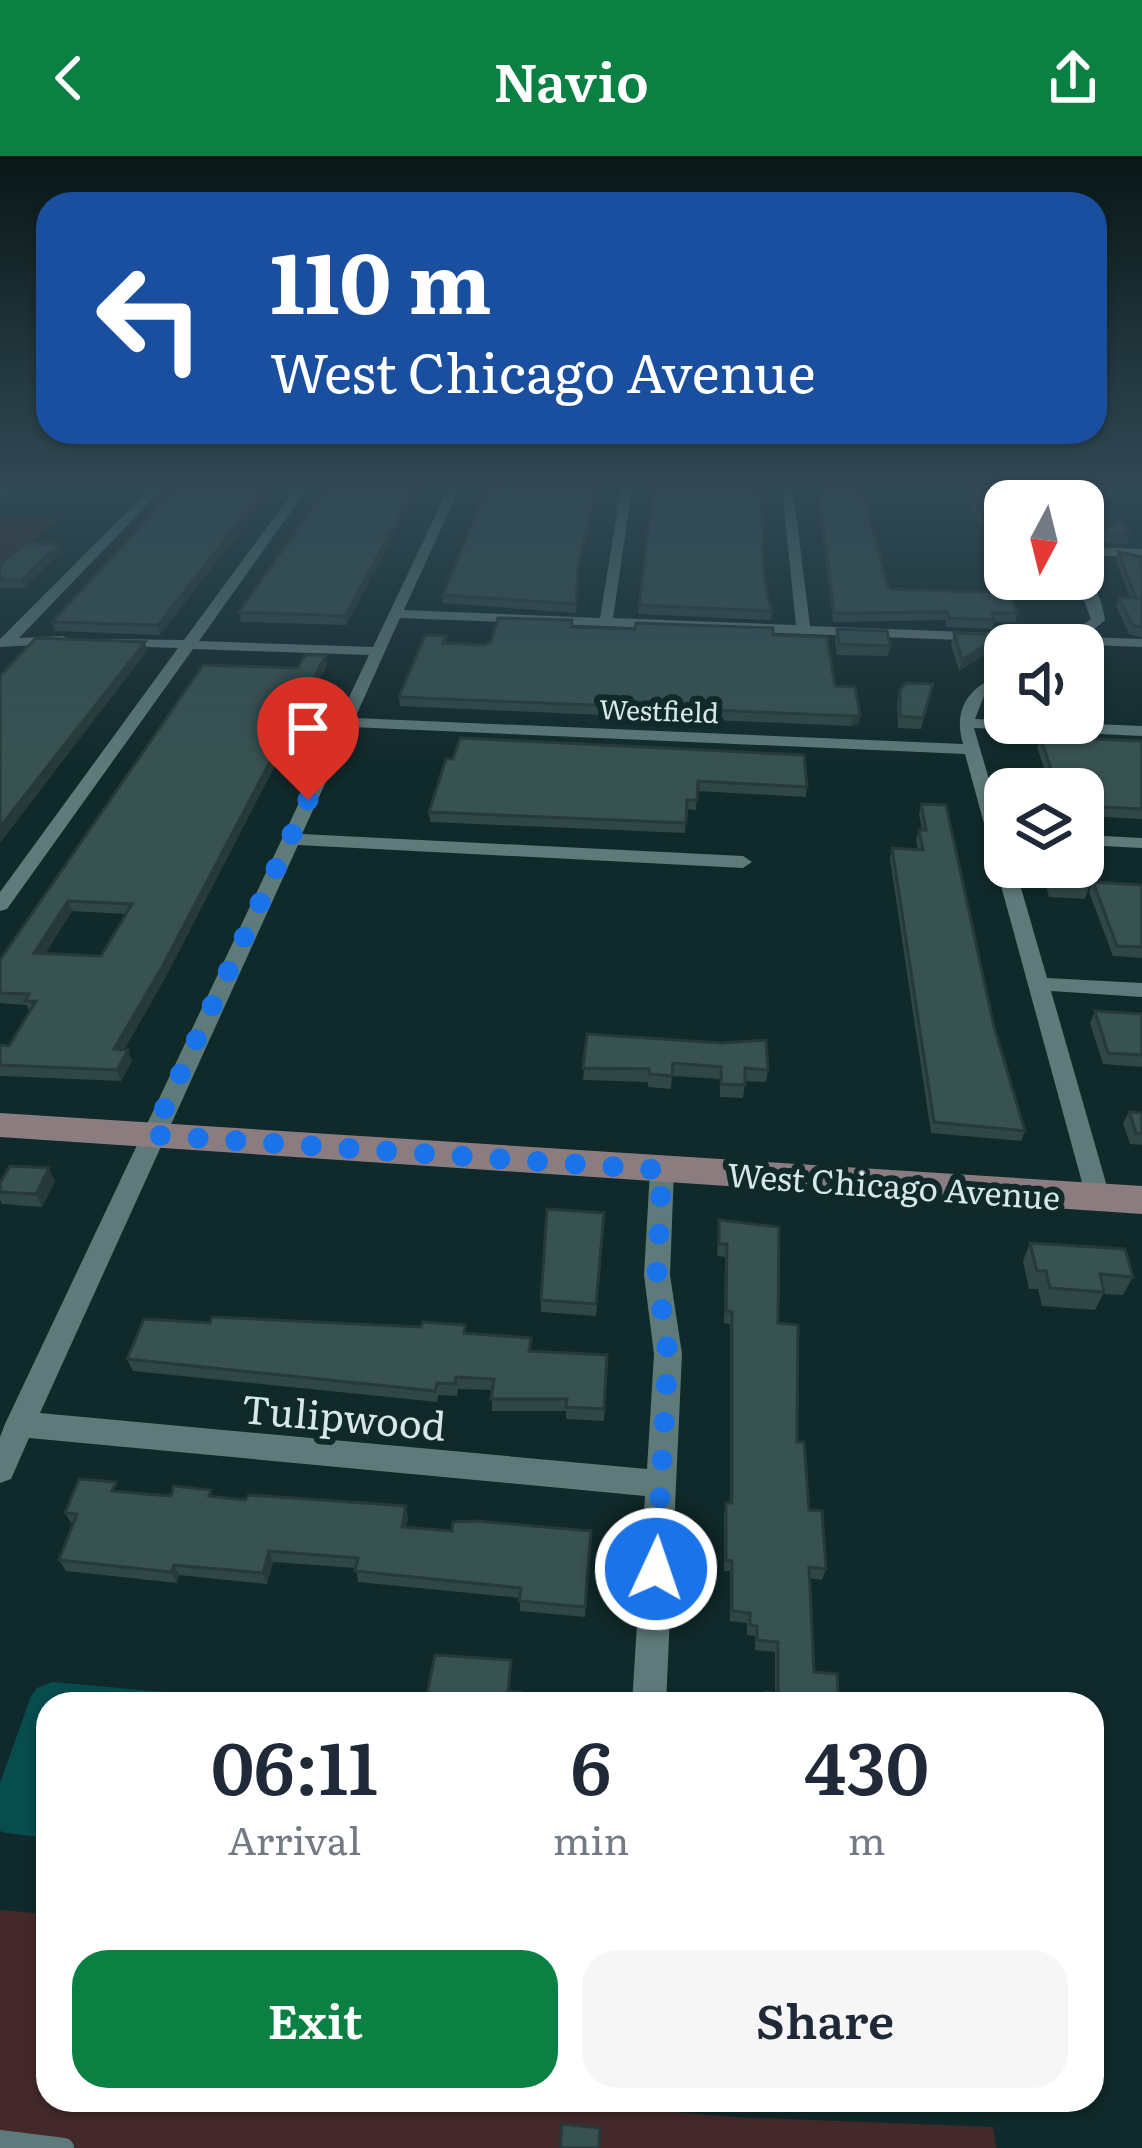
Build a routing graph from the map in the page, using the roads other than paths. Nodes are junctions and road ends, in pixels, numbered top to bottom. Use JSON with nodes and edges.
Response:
{"nodes":[{"id":1,"x":65,"y":582,"type":"edge"},
{"id":2,"x":233,"y":582,"type":"edge"},
{"id":3,"x":410,"y":582,"type":"edge"},
{"id":4,"x":612,"y":582,"type":"edge"},
{"id":5,"x":798,"y":582,"type":"edge"},
{"id":6,"x":395,"y":614,"type":"junction"},
{"id":7,"x":606,"y":622,"type":"junction"},
{"id":8,"x":803,"y":629,"type":"junction"},
{"id":9,"x":984,"y":639,"type":"edge"},
{"id":10,"x":74,"y":640,"type":"edge"},
{"id":11,"x":97,"y":641,"type":"edge"},
{"id":12,"x":1104,"y":643,"type":"edge"},
{"id":13,"x":1142,"y":643,"type":"edge"},
{"id":14,"x":188,"y":644,"type":"junction"},
{"id":15,"x":3,"y":645,"type":"edge"},
{"id":16,"x":377,"y":651,"type":"junction"},
{"id":17,"x":984,"y":689,"type":"edge"},
{"id":18,"x":344,"y":722,"type":"junction"},
{"id":19,"x":965,"y":723,"type":"junction"},
{"id":20,"x":1142,"y":730,"type":"edge"},
{"id":21,"x":971,"y":749,"type":"junction"},
{"id":22,"x":984,"y":789,"type":"edge"},
{"id":23,"x":290,"y":839,"type":"junction"},
{"id":24,"x":1104,"y":841,"type":"edge"},
{"id":25,"x":1142,"y":843,"type":"edge"},
{"id":26,"x":743,"y":862,"type":"dead end"},
{"id":27,"x":1012,"y":888,"type":"edge"},
{"id":28,"x":0,"y":905,"type":"edge"},
{"id":29,"x":1036,"y":985,"type":"junction"},
{"id":30,"x":1142,"y":990,"type":"edge"},
{"id":31,"x":0,"y":1125,"type":"edge"},
{"id":32,"x":152,"y":1135,"type":"junction"},
{"id":33,"x":662,"y":1170,"type":"junction"},
{"id":34,"x":1098,"y":1197,"type":"junction"},
{"id":35,"x":1142,"y":1200,"type":"edge"},
{"id":36,"x":20,"y":1424,"type":"junction"},
{"id":37,"x":0,"y":1469,"type":"edge"},
{"id":38,"x":661,"y":1484,"type":"junction"},
{"id":39,"x":650,"y":1692,"type":"edge"},
{"id":40,"x":0,"y":2140,"type":"edge"},
{"id":41,"x":64,"y":2148,"type":"edge"}],
"edges":[{"from":1,"to":15,"type":"street"},
{"from":2,"to":14,"type":"street"},
{"from":3,"to":6,"type":"street"},
{"from":4,"to":7,"type":"street"},
{"from":5,"to":8,"type":"street"},
{"from":6,"to":7,"type":"street"},
{"from":6,"to":16,"type":"street"},
{"from":7,"to":8,"type":"street"},
{"from":8,"to":9,"type":"street"},
{"from":10,"to":15,"type":"street"},
{"from":11,"to":14,"type":"street"},
{"from":12,"to":13,"type":"street"},
{"from":14,"to":16,"type":"street"},
{"from":14,"to":28,"type":"street"},
{"from":16,"to":18,"type":"street"},
{"from":17,"to":19,"type":"street"},
{"from":18,"to":21,"type":"street","name":"Westfield"},
{"from":18,"to":23,"type":"street"},
{"from":19,"to":20,"type":"street"},
{"from":19,"to":21,"type":"street"},
{"from":21,"to":22,"type":"street"},
{"from":23,"to":26,"type":"street"},
{"from":23,"to":32,"type":"street"},
{"from":24,"to":25,"type":"street"},
{"from":27,"to":29,"type":"street"},
{"from":29,"to":30,"type":"street"},
{"from":29,"to":34,"type":"street"},
{"from":31,"to":32,"type":"street","name":"West Chicago Avenue"},
{"from":32,"to":33,"type":"street","name":"West Chicago Avenue"},
{"from":32,"to":36,"type":"street"},
{"from":33,"to":34,"type":"street","name":"West Chicago Avenue"},
{"from":33,"to":38,"type":"street"},
{"from":34,"to":35,"type":"street","name":"West Chicago Avenue"},
{"from":36,"to":37,"type":"street"},
{"from":36,"to":38,"type":"street","name":"Tulipwood"},
{"from":38,"to":39,"type":"street"},
{"from":40,"to":41,"type":"lane"}]}
